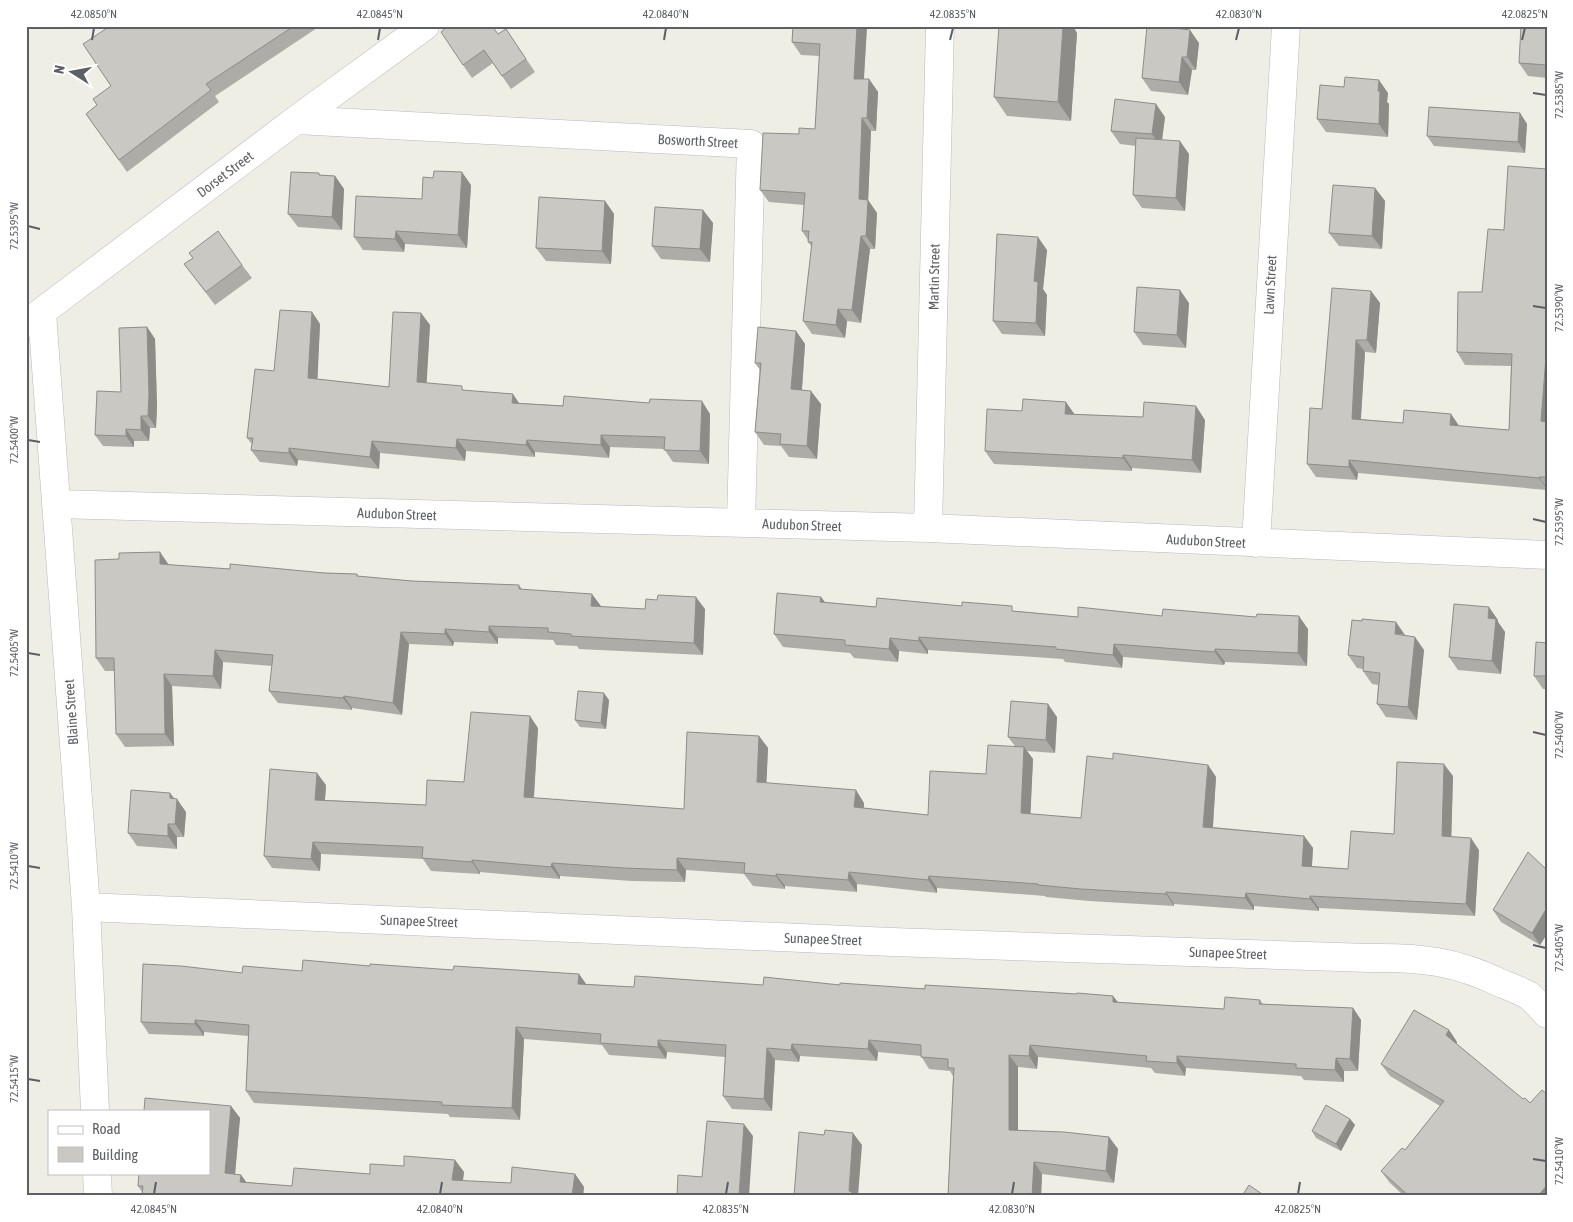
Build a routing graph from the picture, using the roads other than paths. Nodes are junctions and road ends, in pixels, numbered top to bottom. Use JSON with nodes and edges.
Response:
{"nodes":[{"id":1,"x":424,"y":26,"type":"edge"},
{"id":2,"x":940,"y":26,"type":"edge"},
{"id":3,"x":1286,"y":26,"type":"edge"},
{"id":4,"x":296,"y":120,"type":"junction"},
{"id":5,"x":34,"y":318,"type":"edge"},
{"id":6,"x":56,"y":504,"type":"junction"},
{"id":7,"x":741,"y":523,"type":"junction"},
{"id":8,"x":928,"y":528,"type":"junction"},
{"id":9,"x":1256,"y":543,"type":"junction"},
{"id":10,"x":1547,"y":555,"type":"edge"},
{"id":11,"x":86,"y":907,"type":"junction"},
{"id":12,"x":1547,"y":1014,"type":"edge"},
{"id":13,"x":95,"y":1110,"type":"edge"},
{"id":14,"x":97,"y":1174,"type":"edge"},
{"id":15,"x":98,"y":1196,"type":"edge"}],
"edges":[{"from":1,"to":4,"type":"street","name":"Dorset Street"},
{"from":2,"to":8,"type":"street","name":"Martin Street"},
{"from":3,"to":9,"type":"street","name":"Lawn Street"},
{"from":4,"to":5,"type":"street","name":"Dorset Street"},
{"from":4,"to":7,"type":"street","name":"Bosworth Street"},
{"from":5,"to":6,"type":"street","name":"Blaine Street"},
{"from":6,"to":7,"type":"street","name":"Audubon Street"},
{"from":6,"to":11,"type":"street","name":"Blaine Street"},
{"from":7,"to":8,"type":"street","name":"Audubon Street"},
{"from":8,"to":9,"type":"street","name":"Audubon Street"},
{"from":9,"to":10,"type":"street","name":"Audubon Street"},
{"from":11,"to":12,"type":"street","name":"Sunapee Street"},
{"from":11,"to":13,"type":"street","name":"Blaine Street"},
{"from":14,"to":15,"type":"street"}]}
